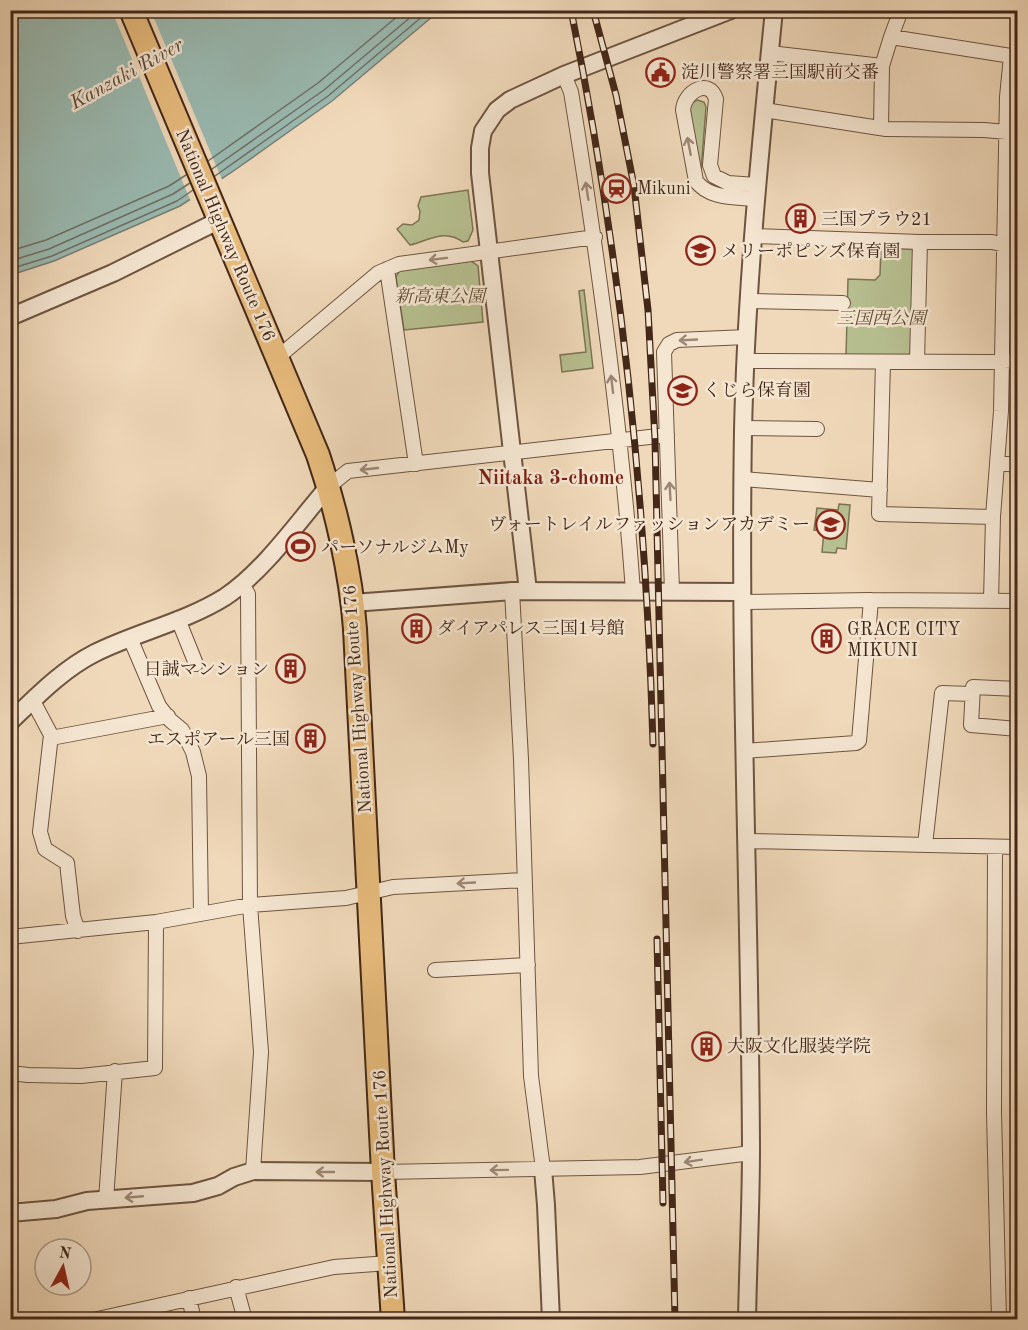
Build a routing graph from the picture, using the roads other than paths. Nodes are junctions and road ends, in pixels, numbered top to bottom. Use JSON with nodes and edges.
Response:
{"nodes":[{"id":1,"x":131,"y":10,"type":"edge"},
{"id":2,"x":731,"y":10,"type":"edge"},
{"id":3,"x":774,"y":10,"type":"edge"},
{"id":4,"x":901,"y":10,"type":"edge"},
{"id":5,"x":709,"y":15,"type":"edge"},
{"id":6,"x":891,"y":37,"type":"junction"},
{"id":7,"x":770,"y":53,"type":"junction"},
{"id":8,"x":1014,"y":56,"type":"edge"},
{"id":9,"x":882,"y":66,"type":"junction"},
{"id":10,"x":564,"y":75,"type":"junction"},
{"id":11,"x":1013,"y":87,"type":"edge"},
{"id":12,"x":764,"y":110,"type":"junction"},
{"id":13,"x":881,"y":128,"type":"junction"},
{"id":14,"x":1013,"y":132,"type":"edge"},
{"id":15,"x":756,"y":192,"type":"junction"},
{"id":16,"x":1011,"y":194,"type":"edge"},
{"id":17,"x":217,"y":214,"type":"junction"},
{"id":18,"x":753,"y":236,"type":"junction"},
{"id":19,"x":594,"y":237,"type":"junction"},
{"id":20,"x":920,"y":242,"type":"junction"},
{"id":21,"x":1003,"y":245,"type":"junction"},
{"id":22,"x":1017,"y":248,"type":"edge"},
{"id":23,"x":489,"y":252,"type":"junction"},
{"id":24,"x":387,"y":269,"type":"junction"},
{"id":25,"x":748,"y":302,"type":"junction"},
{"id":26,"x":843,"y":303,"type":"dead end"},
{"id":27,"x":10,"y":317,"type":"edge"},
{"id":28,"x":747,"y":337,"type":"junction"},
{"id":29,"x":277,"y":358,"type":"junction"},
{"id":30,"x":1017,"y":360,"type":"edge"},
{"id":31,"x":746,"y":361,"type":"junction"},
{"id":32,"x":917,"y":361,"type":"junction"},
{"id":33,"x":1001,"y":361,"type":"junction"},
{"id":34,"x":883,"y":362,"type":"junction"},
{"id":35,"x":744,"y":428,"type":"junction"},
{"id":36,"x":818,"y":429,"type":"dead end"},
{"id":37,"x":667,"y":435,"type":"junction"},
{"id":38,"x":619,"y":442,"type":"junction"},
{"id":39,"x":512,"y":453,"type":"junction"},
{"id":40,"x":998,"y":463,"type":"junction"},
{"id":41,"x":416,"y":464,"type":"junction"},
{"id":42,"x":1017,"y":465,"type":"edge"},
{"id":43,"x":743,"y":479,"type":"junction"},
{"id":44,"x":328,"y":487,"type":"junction"},
{"id":45,"x":880,"y":490,"type":"junction"},
{"id":46,"x":993,"y":516,"type":"junction"},
{"id":47,"x":242,"y":584,"type":"junction"},
{"id":48,"x":520,"y":591,"type":"junction"},
{"id":49,"x":633,"y":591,"type":"junction"},
{"id":50,"x":672,"y":591,"type":"junction"},
{"id":51,"x":742,"y":597,"type":"junction"},
{"id":52,"x":871,"y":600,"type":"junction"},
{"id":53,"x":990,"y":600,"type":"junction"},
{"id":54,"x":1017,"y":601,"type":"edge"},
{"id":55,"x":352,"y":603,"type":"junction"},
{"id":56,"x":178,"y":620,"type":"junction"},
{"id":57,"x":130,"y":638,"type":"junction"},
{"id":58,"x":196,"y":664,"type":"dead end"},
{"id":59,"x":1017,"y":689,"type":"edge"},
{"id":60,"x":972,"y":694,"type":"junction"},
{"id":61,"x":33,"y":701,"type":"junction"},
{"id":62,"x":168,"y":716,"type":"junction"},
{"id":63,"x":10,"y":722,"type":"edge"},
{"id":64,"x":1017,"y":729,"type":"edge"},
{"id":65,"x":51,"y":738,"type":"junction"},
{"id":66,"x":744,"y":751,"type":"junction"},
{"id":67,"x":747,"y":841,"type":"junction"},
{"id":68,"x":925,"y":845,"type":"junction"},
{"id":69,"x":1017,"y":847,"type":"edge"},
{"id":70,"x":995,"y":848,"type":"junction"},
{"id":71,"x":524,"y":880,"type":"junction"},
{"id":72,"x":370,"y":892,"type":"junction"},
{"id":73,"x":250,"y":905,"type":"junction"},
{"id":74,"x":201,"y":914,"type":"junction"},
{"id":75,"x":156,"y":922,"type":"junction"},
{"id":76,"x":78,"y":931,"type":"junction"},
{"id":77,"x":10,"y":937,"type":"edge"},
{"id":78,"x":528,"y":965,"type":"junction"},
{"id":79,"x":435,"y":970,"type":"dead end"},
{"id":80,"x":115,"y":1071,"type":"junction"},
{"id":81,"x":10,"y":1073,"type":"edge"},
{"id":82,"x":751,"y":1153,"type":"junction"},
{"id":83,"x":543,"y":1169,"type":"junction"},
{"id":84,"x":253,"y":1171,"type":"junction"},
{"id":85,"x":383,"y":1172,"type":"junction"},
{"id":86,"x":106,"y":1200,"type":"junction"},
{"id":87,"x":10,"y":1213,"type":"edge"},
{"id":88,"x":389,"y":1263,"type":"junction"},
{"id":89,"x":236,"y":1287,"type":"junction"},
{"id":90,"x":189,"y":1298,"type":"junction"},
{"id":91,"x":93,"y":1320,"type":"edge"},
{"id":92,"x":194,"y":1320,"type":"edge"},
{"id":93,"x":245,"y":1320,"type":"edge"},
{"id":94,"x":393,"y":1320,"type":"edge"},
{"id":95,"x":551,"y":1320,"type":"edge"},
{"id":96,"x":747,"y":1320,"type":"edge"},
{"id":97,"x":999,"y":1320,"type":"edge"}],
"edges":[{"from":1,"to":17,"type":"highway","name":"National Highway Route 176"},
{"from":2,"to":5,"type":"street"},
{"from":3,"to":7,"type":"street"},
{"from":4,"to":6,"type":"street"},
{"from":5,"to":10,"type":"street"},
{"from":6,"to":8,"type":"street"},
{"from":6,"to":9,"type":"street"},
{"from":7,"to":9,"type":"street"},
{"from":7,"to":12,"type":"street"},
{"from":8,"to":11,"type":"street"},
{"from":9,"to":13,"type":"street"},
{"from":19,"to":10,"type":"street","one_way":true},
{"from":10,"to":23,"type":"street"},
{"from":11,"to":14,"type":"street"},
{"from":12,"to":13,"type":"street"},
{"from":12,"to":15,"type":"street"},
{"from":13,"to":14,"type":"street"},
{"from":14,"to":16,"type":"street"},
{"from":15,"to":15,"type":"street","one_way":true},
{"from":15,"to":18,"type":"street"},
{"from":16,"to":21,"type":"street"},
{"from":17,"to":27,"type":"street"},
{"from":17,"to":29,"type":"highway","name":"National Highway Route 176"},
{"from":18,"to":20,"type":"street"},
{"from":18,"to":25,"type":"street"},
{"from":19,"to":23,"type":"street"},
{"from":38,"to":19,"type":"street","one_way":true},
{"from":20,"to":21,"type":"street"},
{"from":20,"to":32,"type":"street"},
{"from":21,"to":22,"type":"street"},
{"from":21,"to":33,"type":"street"},
{"from":23,"to":24,"type":"street","one_way":true},
{"from":23,"to":39,"type":"street"},
{"from":24,"to":29,"type":"street"},
{"from":24,"to":41,"type":"street"},
{"from":25,"to":26,"type":"street"},
{"from":25,"to":28,"type":"street"},
{"from":28,"to":31,"type":"street"},
{"from":28,"to":37,"type":"street","one_way":true},
{"from":29,"to":44,"type":"highway","name":"National Highway Route 176"},
{"from":30,"to":33,"type":"street"},
{"from":31,"to":34,"type":"street"},
{"from":31,"to":35,"type":"street"},
{"from":32,"to":33,"type":"street"},
{"from":32,"to":34,"type":"street"},
{"from":33,"to":40,"type":"street"},
{"from":34,"to":45,"type":"street"},
{"from":35,"to":36,"type":"street"},
{"from":35,"to":43,"type":"street"},
{"from":37,"to":38,"type":"street"},
{"from":50,"to":37,"type":"street","one_way":true},
{"from":38,"to":39,"type":"street"},
{"from":38,"to":49,"type":"street"},
{"from":39,"to":41,"type":"street"},
{"from":39,"to":48,"type":"street"},
{"from":40,"to":42,"type":"street"},
{"from":40,"to":46,"type":"street"},
{"from":41,"to":44,"type":"street","one_way":true},
{"from":43,"to":45,"type":"street"},
{"from":43,"to":51,"type":"street"},
{"from":44,"to":47,"type":"street"},
{"from":44,"to":55,"type":"highway","name":"National Highway Route 176"},
{"from":45,"to":46,"type":"street"},
{"from":46,"to":53,"type":"street"},
{"from":47,"to":56,"type":"street"},
{"from":47,"to":73,"type":"street"},
{"from":48,"to":49,"type":"street"},
{"from":48,"to":55,"type":"street"},
{"from":48,"to":71,"type":"street"},
{"from":49,"to":50,"type":"street"},
{"from":50,"to":51,"type":"street"},
{"from":51,"to":52,"type":"street"},
{"from":51,"to":66,"type":"street"},
{"from":52,"to":53,"type":"street"},
{"from":52,"to":66,"type":"street"},
{"from":53,"to":54,"type":"street"},
{"from":55,"to":72,"type":"highway","name":"National Highway Route 176"},
{"from":56,"to":57,"type":"street"},
{"from":56,"to":58,"type":"street"},
{"from":57,"to":61,"type":"street"},
{"from":57,"to":62,"type":"street"},
{"from":59,"to":60,"type":"street"},
{"from":60,"to":64,"type":"street"},
{"from":60,"to":68,"type":"street"},
{"from":61,"to":63,"type":"street"},
{"from":61,"to":65,"type":"street"},
{"from":62,"to":65,"type":"street"},
{"from":62,"to":74,"type":"street"},
{"from":65,"to":76,"type":"street"},
{"from":66,"to":67,"type":"street"},
{"from":67,"to":68,"type":"street"},
{"from":67,"to":82,"type":"street"},
{"from":68,"to":70,"type":"street"},
{"from":69,"to":70,"type":"street"},
{"from":70,"to":97,"type":"street"},
{"from":71,"to":72,"type":"street","one_way":true},
{"from":71,"to":78,"type":"street"},
{"from":72,"to":73,"type":"street"},
{"from":72,"to":85,"type":"highway","name":"National Highway Route 176"},
{"from":73,"to":74,"type":"street"},
{"from":73,"to":84,"type":"street"},
{"from":74,"to":75,"type":"street"},
{"from":75,"to":76,"type":"street"},
{"from":75,"to":80,"type":"street"},
{"from":76,"to":77,"type":"street"},
{"from":78,"to":79,"type":"street"},
{"from":78,"to":83,"type":"street"},
{"from":80,"to":81,"type":"street"},
{"from":80,"to":86,"type":"street"},
{"from":82,"to":83,"type":"street","one_way":true},
{"from":82,"to":96,"type":"street"},
{"from":83,"to":85,"type":"street","one_way":true},
{"from":83,"to":95,"type":"street"},
{"from":85,"to":84,"type":"street","one_way":true},
{"from":84,"to":86,"type":"street","one_way":true},
{"from":85,"to":88,"type":"highway","name":"National Highway Route 176"},
{"from":86,"to":87,"type":"street"},
{"from":88,"to":89,"type":"street"},
{"from":88,"to":94,"type":"highway","name":"National Highway Route 176"},
{"from":89,"to":90,"type":"street"},
{"from":89,"to":93,"type":"street"},
{"from":90,"to":91,"type":"street"},
{"from":90,"to":92,"type":"street"}]}
